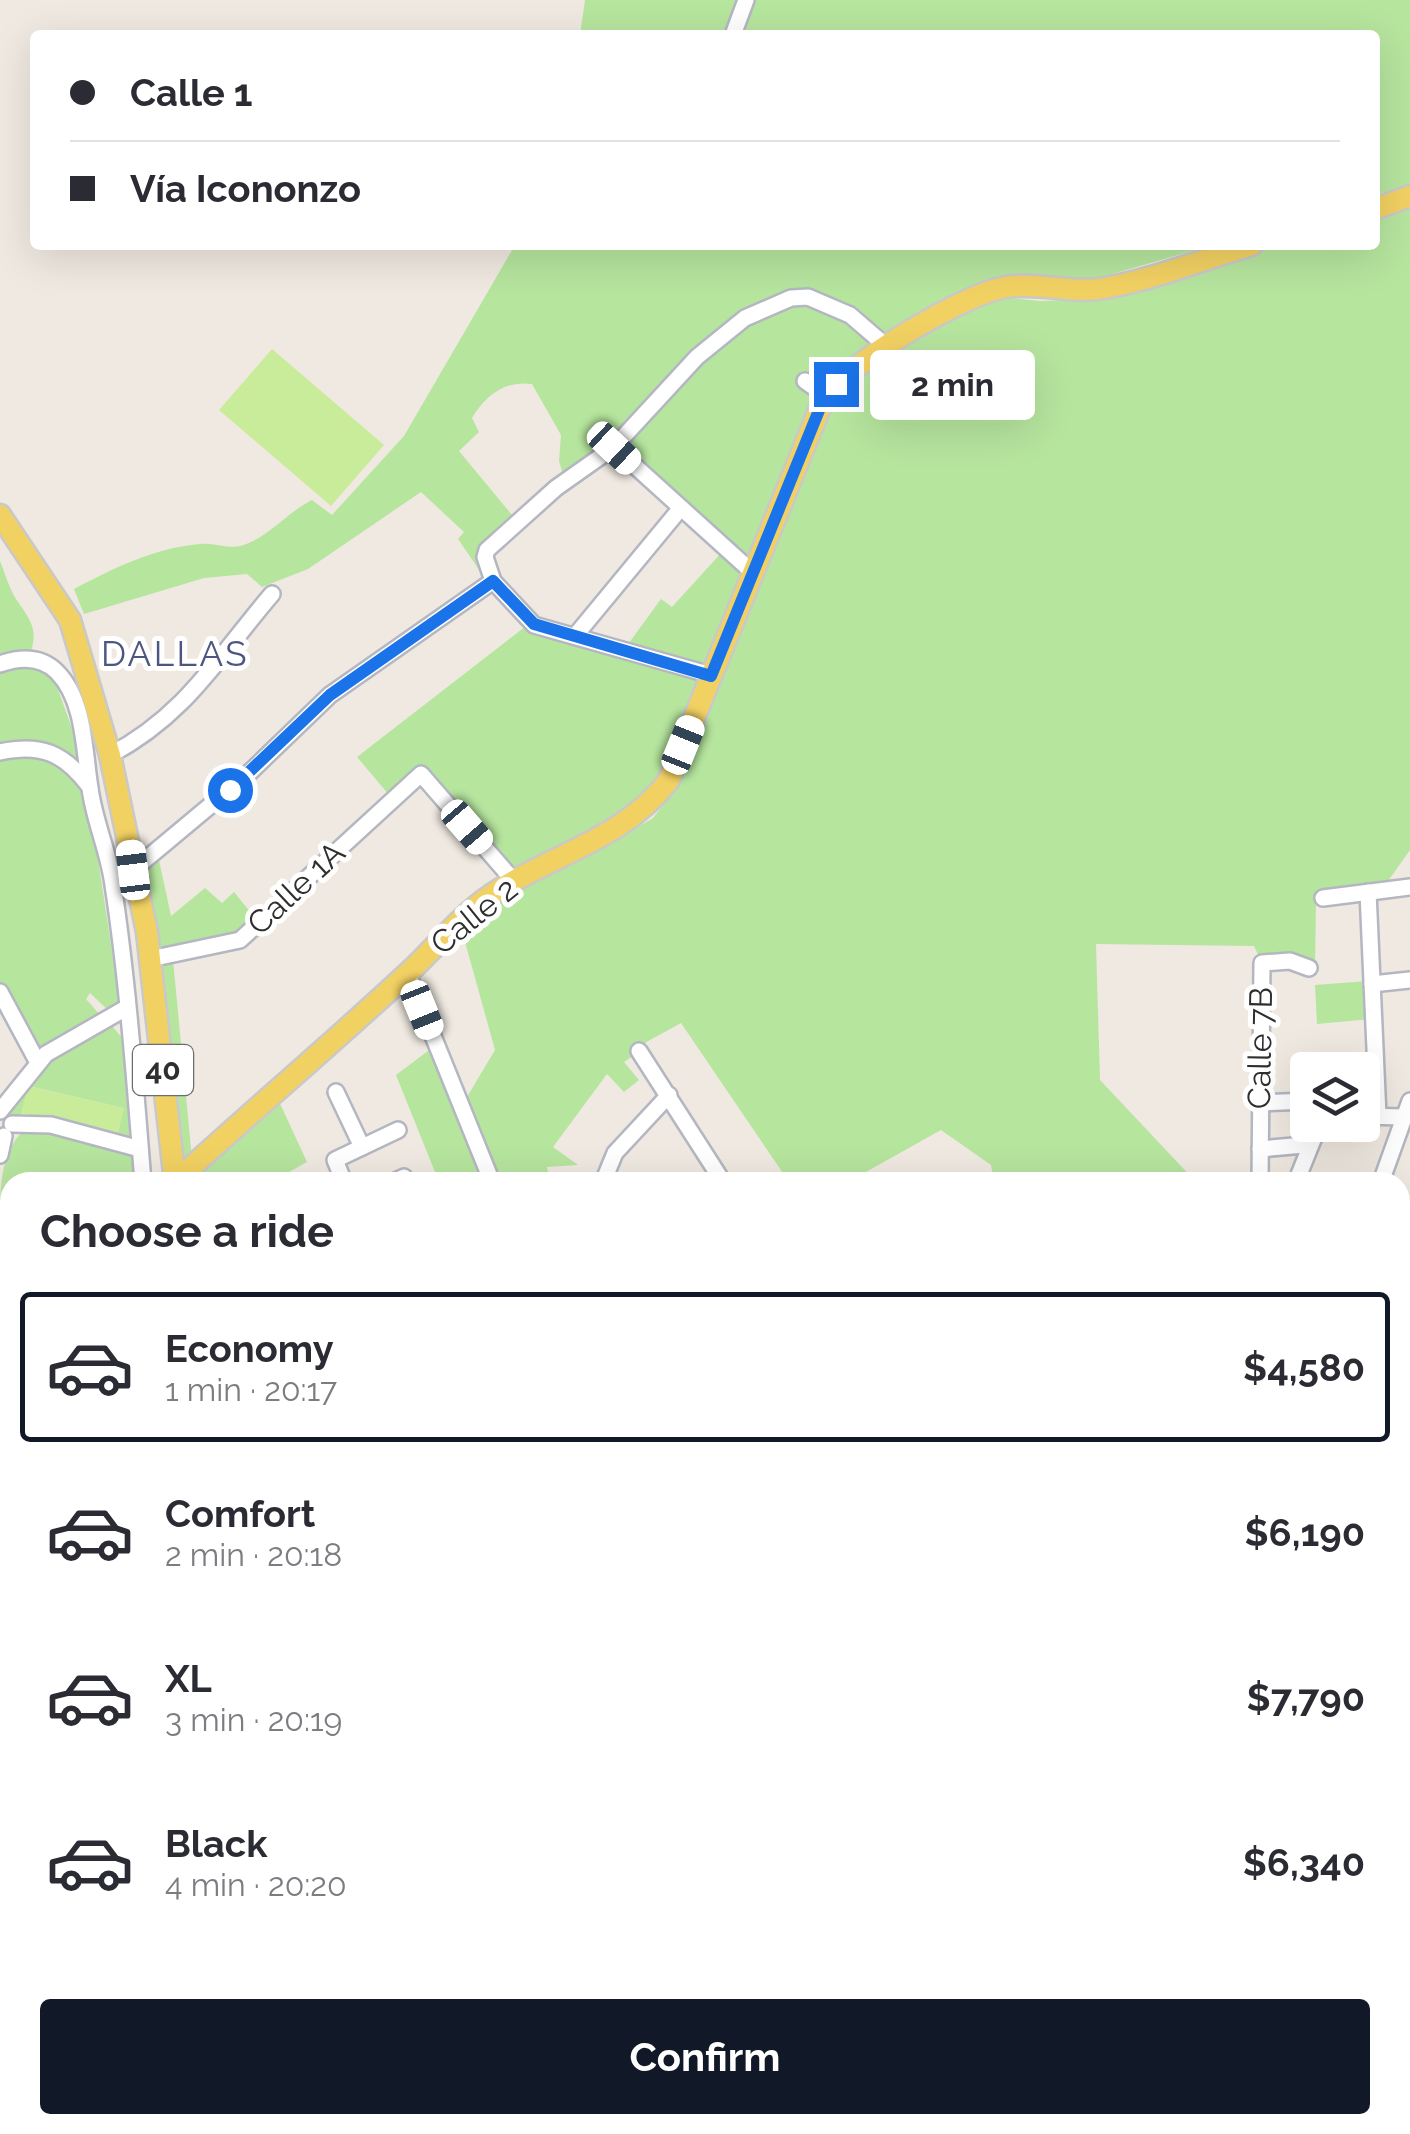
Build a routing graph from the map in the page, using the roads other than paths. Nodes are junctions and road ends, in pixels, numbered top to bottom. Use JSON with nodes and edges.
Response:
{"nodes":[{"id":1,"x":746,"y":0,"type":"edge"},
{"id":2,"x":736,"y":30,"type":"edge"},
{"id":3,"x":1410,"y":196,"type":"edge"},
{"id":4,"x":1380,"y":206,"type":"edge"},
{"id":5,"x":1235,"y":250,"type":"edge"},
{"id":6,"x":886,"y":346,"type":"junction"},
{"id":7,"x":805,"y":381,"type":"dead end"},
{"id":8,"x":826,"y":396,"type":"junction"},
{"id":9,"x":614,"y":448,"type":"junction"},
{"id":10,"x":680,"y":509,"type":"junction"},
{"id":11,"x":0,"y":515,"type":"edge"},
{"id":12,"x":750,"y":574,"type":"junction"},
{"id":13,"x":493,"y":581,"type":"junction"},
{"id":14,"x":272,"y":594,"type":"dead end"},
{"id":15,"x":575,"y":636,"type":"junction"},
{"id":16,"x":0,"y":664,"type":"edge"},
{"id":17,"x":711,"y":676,"type":"junction"},
{"id":18,"x":0,"y":752,"type":"edge"},
{"id":19,"x":110,"y":755,"type":"junction"},
{"id":20,"x":89,"y":786,"type":"junction"},
{"id":21,"x":133,"y":870,"type":"junction"},
{"id":22,"x":513,"y":880,"type":"junction"},
{"id":23,"x":1410,"y":887,"type":"edge"},
{"id":24,"x":1368,"y":892,"type":"junction"},
{"id":25,"x":1323,"y":898,"type":"dead end"},
{"id":26,"x":150,"y":959,"type":"junction"},
{"id":27,"x":1309,"y":968,"type":"dead end"},
{"id":28,"x":408,"y":974,"type":"junction"},
{"id":29,"x":1410,"y":980,"type":"edge"},
{"id":30,"x":1372,"y":984,"type":"junction"},
{"id":31,"x":0,"y":992,"type":"edge"},
{"id":32,"x":126,"y":1008,"type":"junction"},
{"id":33,"x":639,"y":1051,"type":"dead end"},
{"id":34,"x":1375,"y":1052,"type":"edge"},
{"id":35,"x":37,"y":1062,"type":"junction"},
{"id":36,"x":336,"y":1092,"type":"dead end"},
{"id":37,"x":669,"y":1095,"type":"junction"},
{"id":38,"x":1410,"y":1101,"type":"edge"},
{"id":39,"x":1290,"y":1102,"type":"edge"},
{"id":40,"x":1259,"y":1103,"type":"junction"},
{"id":41,"x":1380,"y":1116,"type":"edge"},
{"id":42,"x":1404,"y":1117,"type":"junction"},
{"id":43,"x":3,"y":1124,"type":"edge"},
{"id":44,"x":398,"y":1130,"type":"dead end"},
{"id":45,"x":1305,"y":1142,"type":"edge"},
{"id":46,"x":1312,"y":1142,"type":"edge"},
{"id":47,"x":362,"y":1147,"type":"junction"},
{"id":48,"x":140,"y":1149,"type":"junction"},
{"id":49,"x":1260,"y":1149,"type":"junction"},
{"id":50,"x":0,"y":1155,"type":"edge"},
{"id":51,"x":142,"y":1172,"type":"edge"},
{"id":52,"x":174,"y":1172,"type":"edge"},
{"id":53,"x":186,"y":1172,"type":"edge"},
{"id":54,"x":340,"y":1172,"type":"edge"},
{"id":55,"x":488,"y":1172,"type":"edge"},
{"id":56,"x":608,"y":1172,"type":"edge"},
{"id":57,"x":717,"y":1172,"type":"edge"},
{"id":58,"x":1260,"y":1172,"type":"edge"},
{"id":59,"x":1300,"y":1172,"type":"edge"},
{"id":60,"x":1384,"y":1172,"type":"edge"}],
"edges":[{"from":1,"to":2,"type":"street"},
{"from":3,"to":4,"type":"main road"},
{"from":5,"to":6,"type":"main road"},
{"from":6,"to":8,"type":"main road"},
{"from":6,"to":9,"type":"street"},
{"from":7,"to":8,"type":"street"},
{"from":8,"to":12,"type":"main road","name":"Calle 2"},
{"from":9,"to":10,"type":"street"},
{"from":9,"to":13,"type":"street"},
{"from":10,"to":12,"type":"street"},
{"from":10,"to":15,"type":"street"},
{"from":11,"to":19,"type":"main road","number":"40"},
{"from":12,"to":17,"type":"main road","name":"Calle 2"},
{"from":13,"to":15,"type":"street"},
{"from":13,"to":21,"type":"street"},
{"from":14,"to":19,"type":"street"},
{"from":15,"to":17,"type":"street"},
{"from":16,"to":20,"type":"street"},
{"from":17,"to":22,"type":"main road","name":"Calle 2"},
{"from":18,"to":20,"type":"street"},
{"from":19,"to":21,"type":"main road","number":"40"},
{"from":20,"to":32,"type":"street"},
{"from":21,"to":26,"type":"main road","number":"40"},
{"from":22,"to":26,"type":"street","name":"Calle 1A"},
{"from":22,"to":28,"type":"main road","name":"Calle 2"},
{"from":23,"to":24,"type":"street"},
{"from":24,"to":25,"type":"street"},
{"from":24,"to":30,"type":"street"},
{"from":26,"to":52,"type":"main road","number":"40"},
{"from":27,"to":40,"type":"street","name":"Calle 7B"},
{"from":28,"to":53,"type":"main road","name":"Calle 2"},
{"from":28,"to":55,"type":"street"},
{"from":29,"to":30,"type":"street"},
{"from":30,"to":34,"type":"street"},
{"from":31,"to":35,"type":"street"},
{"from":32,"to":35,"type":"street"},
{"from":32,"to":48,"type":"street"},
{"from":33,"to":37,"type":"street"},
{"from":35,"to":43,"type":"street"},
{"from":36,"to":47,"type":"street"},
{"from":37,"to":56,"type":"street"},
{"from":37,"to":57,"type":"street"},
{"from":38,"to":42,"type":"street"},
{"from":39,"to":40,"type":"street"},
{"from":40,"to":49,"type":"street","name":"Calle 7B"},
{"from":41,"to":42,"type":"street"},
{"from":42,"to":60,"type":"street"},
{"from":43,"to":48,"type":"street"},
{"from":43,"to":50,"type":"street"},
{"from":44,"to":47,"type":"street"},
{"from":45,"to":49,"type":"street"},
{"from":46,"to":59,"type":"street"},
{"from":47,"to":54,"type":"street"},
{"from":48,"to":51,"type":"street"},
{"from":49,"to":58,"type":"street","name":"Calle 7B"}]}
